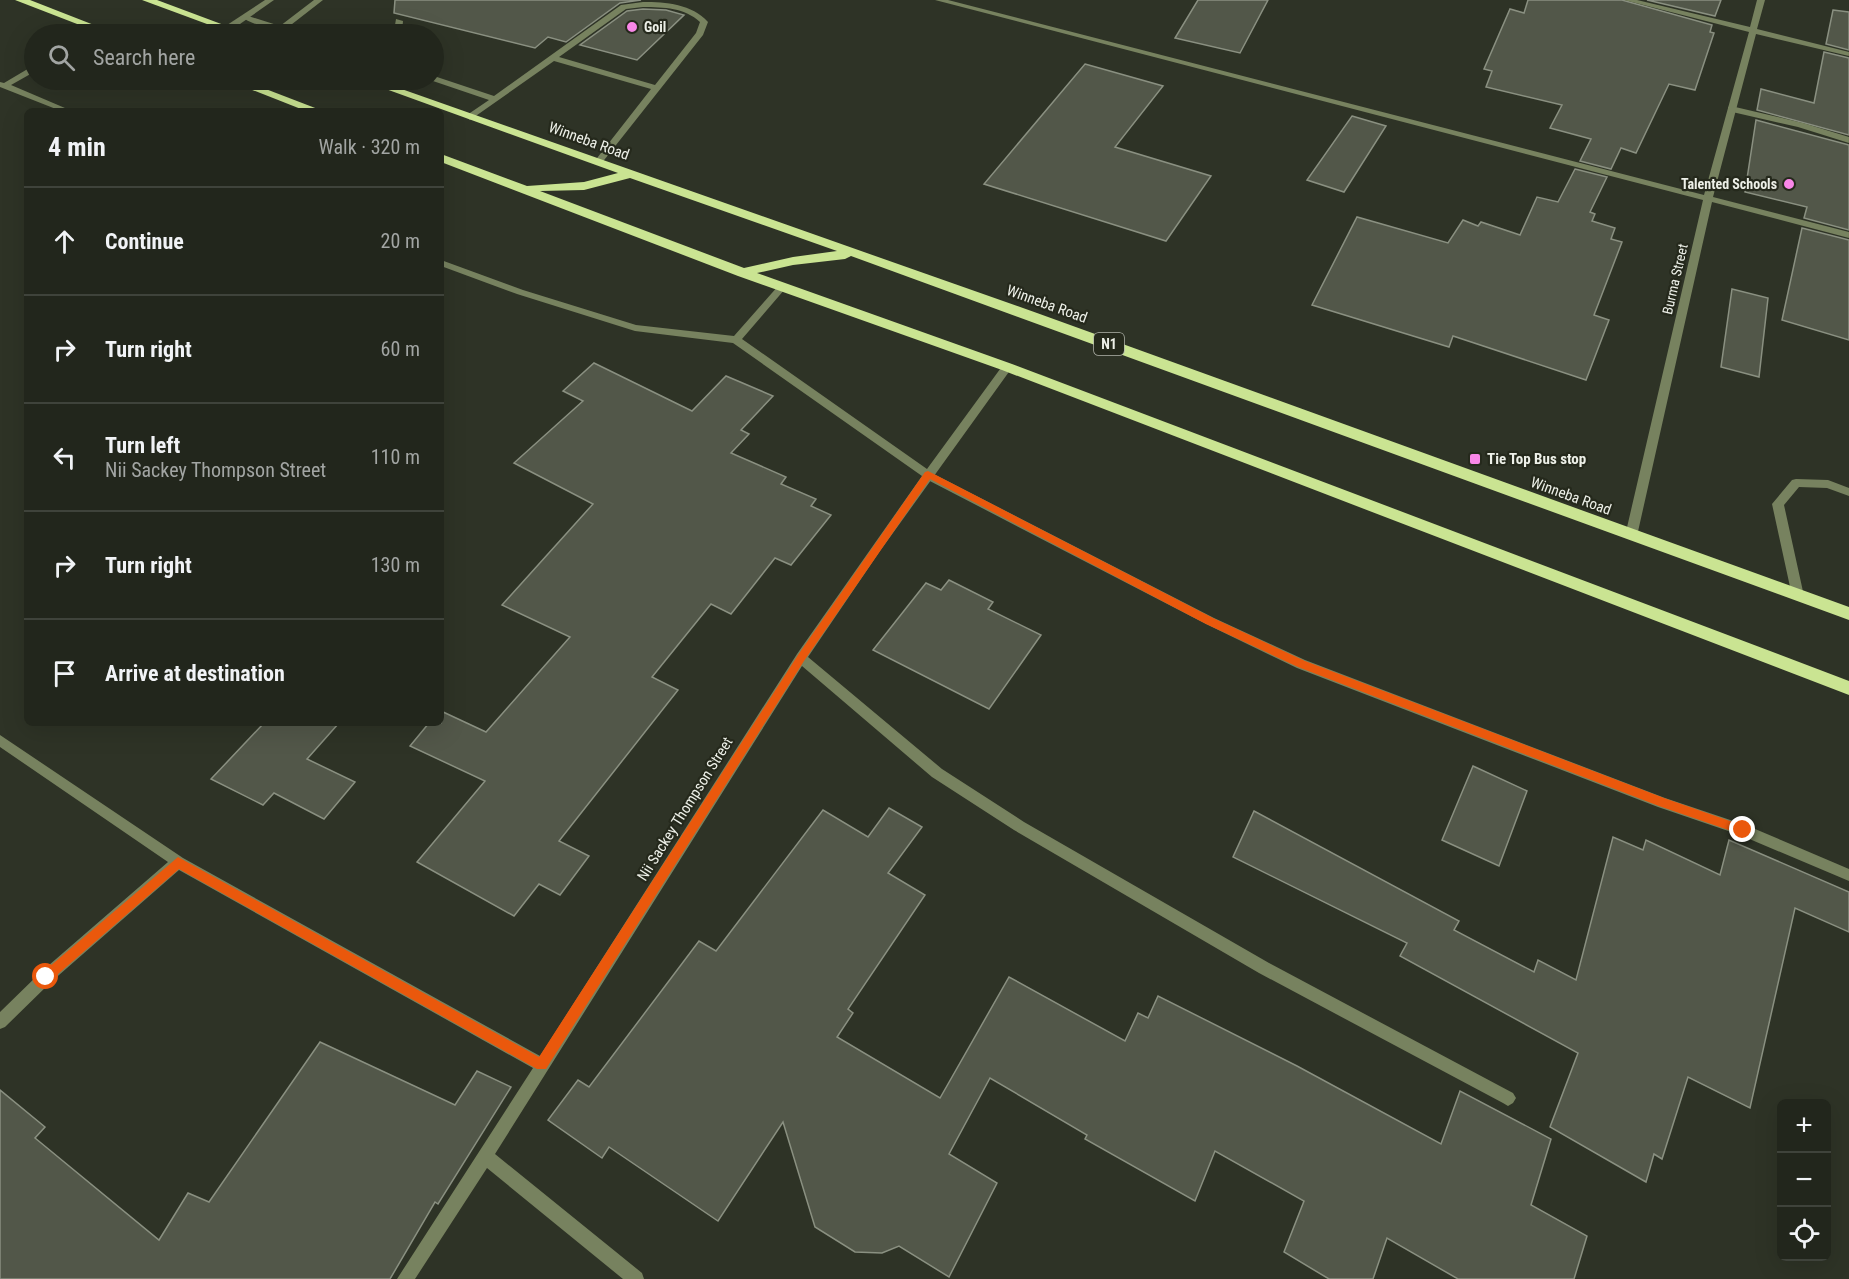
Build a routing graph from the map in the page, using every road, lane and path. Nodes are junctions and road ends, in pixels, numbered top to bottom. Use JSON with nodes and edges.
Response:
{"nodes":[{"id":1,"x":20,"y":0,"type":"edge"},
{"id":2,"x":147,"y":0,"type":"edge"},
{"id":3,"x":270,"y":0,"type":"edge"},
{"id":4,"x":319,"y":0,"type":"edge"},
{"id":5,"x":939,"y":0,"type":"edge"},
{"id":6,"x":1628,"y":0,"type":"edge"},
{"id":7,"x":1761,"y":0,"type":"edge"},
{"id":8,"x":245,"y":17,"type":"junction"},
{"id":9,"x":399,"y":21,"type":"dead end"},
{"id":10,"x":82,"y":24,"type":"edge"},
{"id":11,"x":213,"y":24,"type":"edge"},
{"id":12,"x":234,"y":24,"type":"edge"},
{"id":13,"x":268,"y":24,"type":"edge"},
{"id":14,"x":286,"y":24,"type":"edge"},
{"id":15,"x":399,"y":24,"type":"edge"},
{"id":16,"x":1753,"y":29,"type":"junction"},
{"id":17,"x":1849,"y":54,"type":"edge"},
{"id":18,"x":552,"y":58,"type":"junction"},
{"id":19,"x":24,"y":74,"type":"edge"},
{"id":20,"x":444,"y":82,"type":"edge"},
{"id":21,"x":2,"y":86,"type":"edge"},
{"id":22,"x":657,"y":88,"type":"junction"},
{"id":23,"x":260,"y":90,"type":"edge"},
{"id":24,"x":395,"y":90,"type":"edge"},
{"id":25,"x":495,"y":99,"type":"junction"},
{"id":26,"x":60,"y":108,"type":"edge"},
{"id":27,"x":309,"y":108,"type":"edge"},
{"id":28,"x":1731,"y":109,"type":"junction"},
{"id":29,"x":470,"y":117,"type":"junction"},
{"id":30,"x":1849,"y":140,"type":"edge"},
{"id":31,"x":444,"y":159,"type":"edge"},
{"id":32,"x":598,"y":162,"type":"junction"},
{"id":33,"x":630,"y":174,"type":"junction"},
{"id":34,"x":513,"y":186,"type":"junction"},
{"id":35,"x":1708,"y":198,"type":"junction"},
{"id":36,"x":1849,"y":235,"type":"edge"},
{"id":37,"x":855,"y":255,"type":"junction"},
{"id":38,"x":444,"y":264,"type":"edge"},
{"id":39,"x":743,"y":273,"type":"junction"},
{"id":40,"x":782,"y":287,"type":"junction"},
{"id":41,"x":736,"y":340,"type":"junction"},
{"id":42,"x":1007,"y":367,"type":"junction"},
{"id":43,"x":928,"y":474,"type":"junction"},
{"id":44,"x":1849,"y":492,"type":"edge"},
{"id":45,"x":1631,"y":536,"type":"junction"},
{"id":46,"x":1798,"y":596,"type":"junction"},
{"id":47,"x":1849,"y":614,"type":"edge"},
{"id":48,"x":801,"y":658,"type":"junction"},
{"id":49,"x":1849,"y":688,"type":"edge"},
{"id":50,"x":0,"y":740,"type":"edge"},
{"id":51,"x":178,"y":862,"type":"junction"},
{"id":52,"x":1849,"y":875,"type":"edge"},
{"id":53,"x":0,"y":1022,"type":"edge"},
{"id":54,"x":541,"y":1064,"type":"junction"},
{"id":55,"x":1508,"y":1098,"type":"dead end"},
{"id":56,"x":486,"y":1157,"type":"junction"},
{"id":57,"x":405,"y":1279,"type":"edge"},
{"id":58,"x":636,"y":1279,"type":"edge"}],
"edges":[{"from":1,"to":10,"type":"highway"},
{"from":2,"to":11,"type":"highway"},
{"from":3,"to":8,"type":"street"},
{"from":4,"to":14,"type":"street"},
{"from":5,"to":35,"type":"street"},
{"from":6,"to":16,"type":"street"},
{"from":7,"to":16,"type":"street","name":"Burma Street"},
{"from":8,"to":12,"type":"street"},
{"from":8,"to":13,"type":"street"},
{"from":9,"to":15,"type":"street"},
{"from":16,"to":17,"type":"street"},
{"from":16,"to":28,"type":"street","name":"Burma Street"},
{"from":18,"to":22,"type":"street"},
{"from":18,"to":22,"type":"street"},
{"from":18,"to":25,"type":"street"},
{"from":19,"to":21,"type":"street"},
{"from":20,"to":25,"type":"street"},
{"from":21,"to":26,"type":"street"},
{"from":22,"to":32,"type":"street"},
{"from":23,"to":27,"type":"highway"},
{"from":24,"to":29,"type":"highway","name":"Winneba Road","number":"N1"},
{"from":25,"to":29,"type":"street"},
{"from":28,"to":30,"type":"street"},
{"from":28,"to":35,"type":"street","name":"Burma Street"},
{"from":29,"to":32,"type":"highway","name":"Winneba Road","number":"N1"},
{"from":31,"to":34,"type":"highway"},
{"from":32,"to":33,"type":"highway","name":"Winneba Road","number":"N1"},
{"from":33,"to":34,"type":"highway"},
{"from":33,"to":37,"type":"highway","name":"Winneba Road","number":"N1"},
{"from":34,"to":39,"type":"highway"},
{"from":35,"to":36,"type":"street"},
{"from":35,"to":45,"type":"street","name":"Burma Street"},
{"from":37,"to":39,"type":"highway"},
{"from":37,"to":45,"type":"highway","name":"Winneba Road","number":"N1"},
{"from":38,"to":41,"type":"street"},
{"from":39,"to":40,"type":"highway"},
{"from":40,"to":41,"type":"street"},
{"from":40,"to":42,"type":"highway"},
{"from":41,"to":43,"type":"street"},
{"from":42,"to":43,"type":"street","name":"Nii Sackey Thompson Street"},
{"from":42,"to":49,"type":"highway"},
{"from":43,"to":48,"type":"street","name":"Nii Sackey Thompson Street"},
{"from":43,"to":52,"type":"street"},
{"from":44,"to":46,"type":"street"},
{"from":45,"to":46,"type":"highway","name":"Winneba Road","number":"N1"},
{"from":46,"to":47,"type":"highway","name":"Winneba Road","number":"N1"},
{"from":48,"to":54,"type":"street","name":"Nii Sackey Thompson Street"},
{"from":48,"to":55,"type":"street"},
{"from":50,"to":51,"type":"street"},
{"from":51,"to":53,"type":"street"},
{"from":51,"to":54,"type":"street"},
{"from":54,"to":56,"type":"street","name":"Nii Sackey Thompson Street"},
{"from":56,"to":57,"type":"street","name":"Nii Sackey Thompson Street"},
{"from":56,"to":58,"type":"street"}]}
